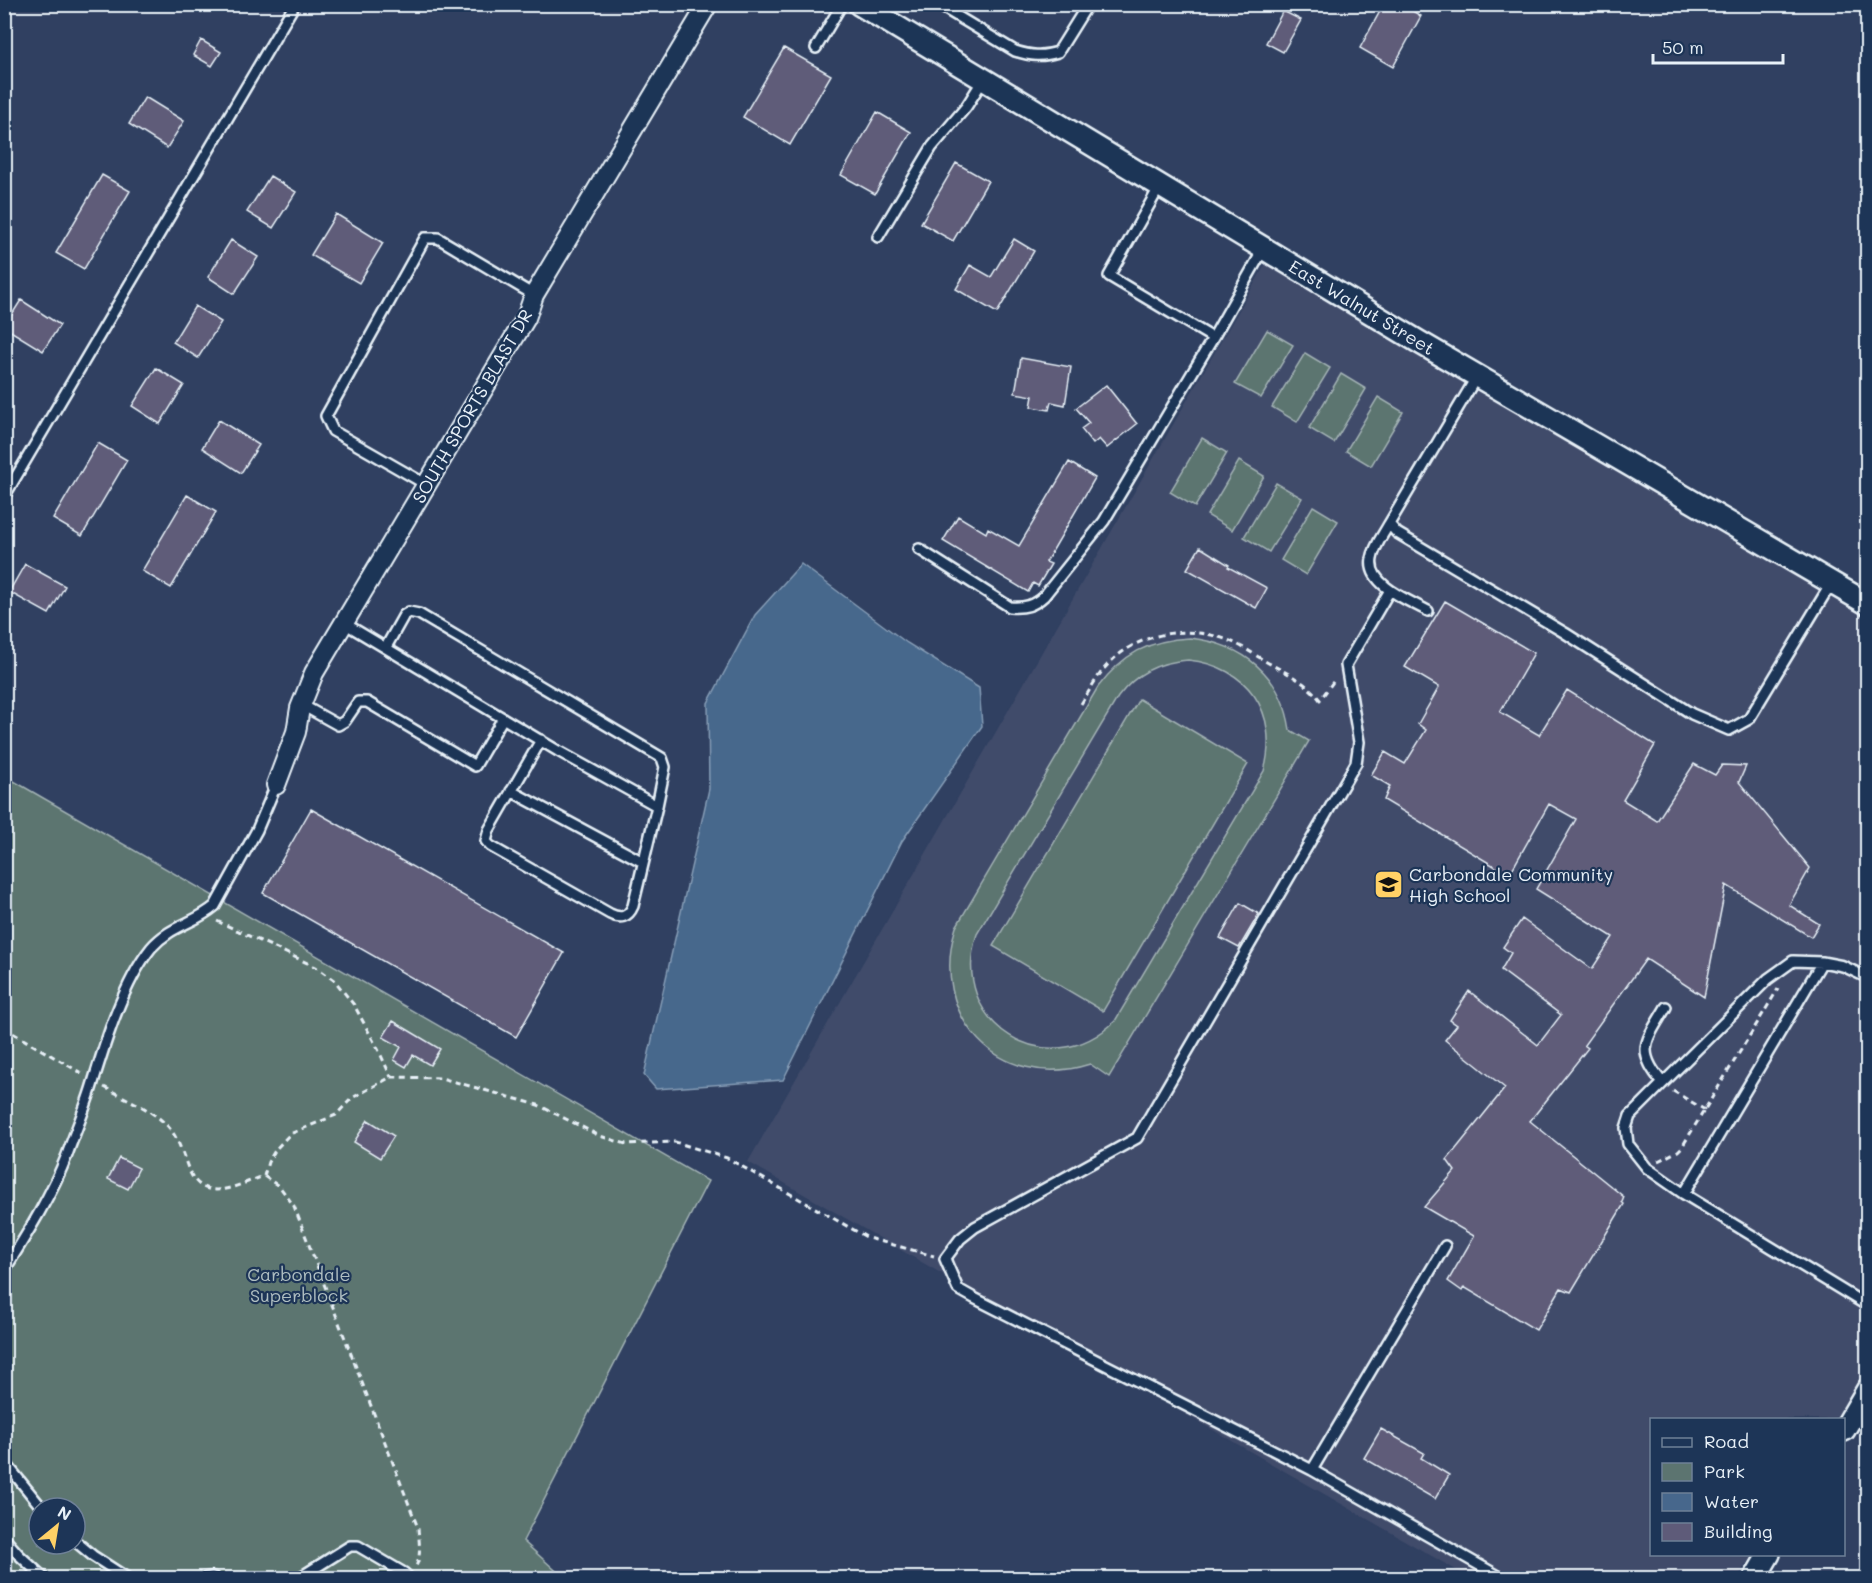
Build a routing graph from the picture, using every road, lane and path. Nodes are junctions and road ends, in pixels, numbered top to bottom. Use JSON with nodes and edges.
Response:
{"nodes":[{"id":1,"x":295,"y":4,"type":"edge"},
{"id":2,"x":708,"y":4,"type":"edge"},
{"id":3,"x":842,"y":4,"type":"edge"},
{"id":4,"x":859,"y":4,"type":"edge"},
{"id":5,"x":937,"y":4,"type":"edge"},
{"id":6,"x":1088,"y":4,"type":"edge"},
{"id":7,"x":816,"y":48,"type":"dead end"},
{"id":8,"x":983,"y":80,"type":"junction"},
{"id":9,"x":1160,"y":186,"type":"junction"},
{"id":10,"x":878,"y":237,"type":"dead end"},
{"id":11,"x":1264,"y":248,"type":"junction"},
{"id":12,"x":534,"y":295,"type":"junction"},
{"id":13,"x":1213,"y":338,"type":"junction"},
{"id":14,"x":1477,"y":376,"type":"junction"},
{"id":15,"x":427,"y":485,"type":"junction"},
{"id":16,"x":4,"y":496,"type":"edge"},
{"id":17,"x":1389,"y":524,"type":"junction"},
{"id":18,"x":919,"y":549,"type":"dead end"},
{"id":19,"x":1832,"y":582,"type":"junction"},
{"id":20,"x":1390,"y":590,"type":"junction"},
{"id":21,"x":1868,"y":604,"type":"edge"},
{"id":22,"x":1428,"y":611,"type":"dead end"},
{"id":23,"x":344,"y":623,"type":"junction"},
{"id":24,"x":386,"y":647,"type":"junction"},
{"id":25,"x":1346,"y":665,"type":"junction"},
{"id":26,"x":302,"y":705,"type":"junction"},
{"id":27,"x":1081,"y":705,"type":"dead end"},
{"id":28,"x":503,"y":718,"type":"junction"},
{"id":29,"x":541,"y":740,"type":"junction"},
{"id":30,"x":276,"y":785,"type":"joint"},
{"id":31,"x":511,"y":791,"type":"junction"},
{"id":32,"x":657,"y":806,"type":"junction"},
{"id":33,"x":643,"y":862,"type":"junction"},
{"id":34,"x":205,"y":915,"type":"junction"},
{"id":35,"x":1822,"y":962,"type":"junction"},
{"id":36,"x":1868,"y":978,"type":"edge"},
{"id":37,"x":1779,"y":987,"type":"dead end"},
{"id":38,"x":1666,"y":1007,"type":"dead end"},
{"id":39,"x":4,"y":1028,"type":"edge"},
{"id":40,"x":391,"y":1077,"type":"junction"},
{"id":41,"x":93,"y":1081,"type":"junction"},
{"id":42,"x":1663,"y":1083,"type":"junction"},
{"id":43,"x":1671,"y":1090,"type":"dead end"},
{"id":44,"x":1705,"y":1110,"type":"junction"},
{"id":45,"x":1658,"y":1161,"type":"dead end"},
{"id":46,"x":264,"y":1176,"type":"junction"},
{"id":47,"x":1684,"y":1194,"type":"junction"},
{"id":48,"x":1445,"y":1246,"type":"dead end"},
{"id":49,"x":945,"y":1259,"type":"junction"},
{"id":50,"x":4,"y":1271,"type":"edge"},
{"id":51,"x":1868,"y":1306,"type":"edge"},
{"id":52,"x":1868,"y":1389,"type":"edge"},
{"id":53,"x":1845,"y":1428,"type":"edge"},
{"id":54,"x":5,"y":1466,"type":"edge"},
{"id":55,"x":1312,"y":1470,"type":"junction"},
{"id":56,"x":31,"y":1496,"type":"edge"},
{"id":57,"x":4,"y":1538,"type":"edge"},
{"id":58,"x":87,"y":1551,"type":"edge"},
{"id":59,"x":1768,"y":1556,"type":"edge"},
{"id":60,"x":411,"y":1575,"type":"edge"},
{"id":61,"x":44,"y":1578,"type":"edge"},
{"id":62,"x":128,"y":1578,"type":"edge"},
{"id":63,"x":205,"y":1578,"type":"edge"},
{"id":64,"x":215,"y":1578,"type":"edge"},
{"id":65,"x":299,"y":1578,"type":"edge"},
{"id":66,"x":1502,"y":1578,"type":"edge"},
{"id":67,"x":1755,"y":1578,"type":"edge"}],
"edges":[{"from":1,"to":16,"type":"lane"},
{"from":2,"to":12,"type":"street","name":"SOUTH SPORTS BLAST DR"},
{"from":3,"to":7,"type":"lane"},
{"from":4,"to":8,"type":"street","name":"East Walnut Street"},
{"from":5,"to":6,"type":"lane"},
{"from":8,"to":9,"type":"street","name":"East Walnut Street"},
{"from":8,"to":10,"type":"lane"},
{"from":9,"to":11,"type":"street","name":"East Walnut Street"},
{"from":9,"to":13,"type":"lane"},
{"from":11,"to":13,"type":"lane"},
{"from":11,"to":14,"type":"street","name":"East Walnut Street"},
{"from":12,"to":15,"type":"street","name":"SOUTH SPORTS BLAST DR"},
{"from":12,"to":15,"type":"lane"},
{"from":13,"to":18,"type":"lane"},
{"from":14,"to":17,"type":"lane"},
{"from":14,"to":19,"type":"street","name":"East Walnut Street"},
{"from":15,"to":23,"type":"street","name":"SOUTH SPORTS BLAST DR"},
{"from":17,"to":19,"type":"lane"},
{"from":17,"to":20,"type":"lane"},
{"from":19,"to":21,"type":"street","name":"East Walnut Street"},
{"from":20,"to":22,"type":"lane"},
{"from":20,"to":25,"type":"lane"},
{"from":23,"to":24,"type":"lane"},
{"from":23,"to":26,"type":"street","name":"SOUTH SPORTS BLAST DR"},
{"from":24,"to":28,"type":"lane"},
{"from":24,"to":32,"type":"lane"},
{"from":25,"to":27,"type":"path"},
{"from":25,"to":49,"type":"lane"},
{"from":26,"to":28,"type":"lane"},
{"from":26,"to":30,"type":"street","name":"SOUTH SPORTS BLAST DR"},
{"from":28,"to":29,"type":"lane"},
{"from":29,"to":31,"type":"lane"},
{"from":29,"to":32,"type":"lane"},
{"from":30,"to":34,"type":"lane"},
{"from":31,"to":33,"type":"lane"},
{"from":31,"to":33,"type":"lane"},
{"from":32,"to":33,"type":"lane"},
{"from":34,"to":40,"type":"path"},
{"from":34,"to":41,"type":"lane"},
{"from":35,"to":36,"type":"lane"},
{"from":35,"to":42,"type":"lane"},
{"from":35,"to":47,"type":"lane"},
{"from":37,"to":44,"type":"path"},
{"from":38,"to":42,"type":"lane"},
{"from":39,"to":41,"type":"path"},
{"from":40,"to":46,"type":"path"},
{"from":40,"to":49,"type":"path"},
{"from":41,"to":46,"type":"path"},
{"from":41,"to":50,"type":"lane"},
{"from":42,"to":47,"type":"lane"},
{"from":43,"to":44,"type":"path"},
{"from":44,"to":45,"type":"path"},
{"from":46,"to":60,"type":"path"},
{"from":47,"to":51,"type":"lane"},
{"from":48,"to":55,"type":"lane"},
{"from":49,"to":55,"type":"lane"},
{"from":52,"to":53,"type":"street"},
{"from":54,"to":56,"type":"lane"},
{"from":55,"to":66,"type":"lane"},
{"from":57,"to":61,"type":"lane"},
{"from":58,"to":62,"type":"lane"},
{"from":59,"to":67,"type":"street"},
{"from":60,"to":65,"type":"lane"},
{"from":63,"to":64,"type":"lane"}]}
